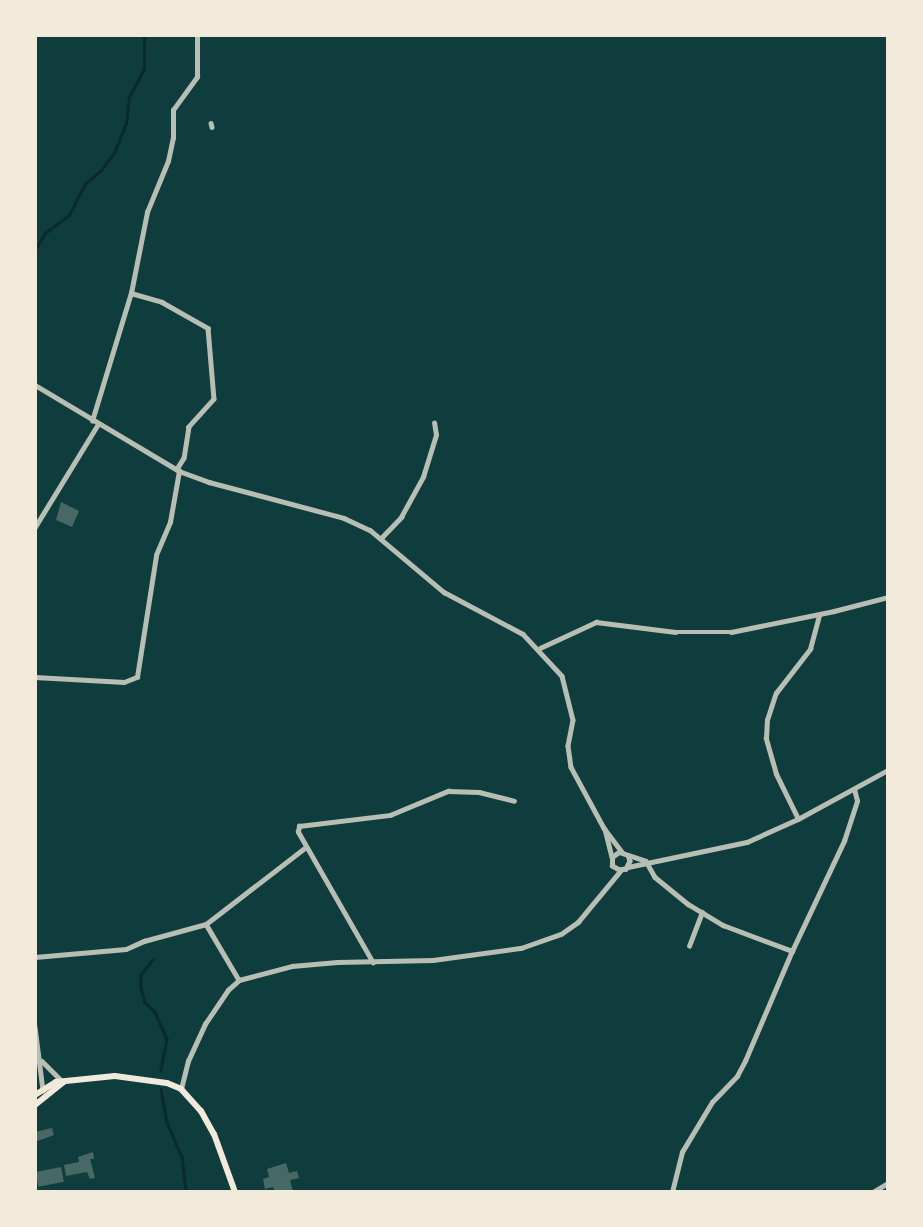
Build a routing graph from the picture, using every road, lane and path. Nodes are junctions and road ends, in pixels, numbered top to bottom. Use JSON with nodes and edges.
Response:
{"nodes":[{"id":1,"x":197,"y":35,"type":"edge"},
{"id":2,"x":131,"y":293,"type":"junction"},
{"id":3,"x":35,"y":385,"type":"edge"},
{"id":4,"x":95,"y":423,"type":"junction"},
{"id":5,"x":433,"y":423,"type":"dead end"},
{"id":6,"x":178,"y":470,"type":"junction"},
{"id":7,"x":35,"y":527,"type":"edge"},
{"id":8,"x":382,"y":537,"type":"junction"},
{"id":9,"x":888,"y":597,"type":"edge"},
{"id":10,"x":819,"y":615,"type":"junction"},
{"id":11,"x":540,"y":648,"type":"junction"},
{"id":12,"x":35,"y":677,"type":"edge"},
{"id":13,"x":888,"y":770,"type":"edge"},
{"id":14,"x":854,"y":789,"type":"junction"},
{"id":15,"x":514,"y":802,"type":"dead end"},
{"id":16,"x":798,"y":820,"type":"junction"},
{"id":17,"x":604,"y":828,"type":"junction"},
{"id":18,"x":306,"y":847,"type":"junction"},
{"id":19,"x":625,"y":854,"type":"junction"},
{"id":20,"x":612,"y":857,"type":"junction"},
{"id":21,"x":646,"y":861,"type":"junction"},
{"id":22,"x":612,"y":866,"type":"junction"},
{"id":23,"x":628,"y":867,"type":"junction"},
{"id":24,"x":621,"y":870,"type":"junction"},
{"id":25,"x":610,"y":883,"type":"junction"},
{"id":26,"x":702,"y":912,"type":"junction"},
{"id":27,"x":206,"y":924,"type":"junction"},
{"id":28,"x":689,"y":946,"type":"dead end"},
{"id":29,"x":792,"y":951,"type":"junction"},
{"id":30,"x":35,"y":957,"type":"edge"},
{"id":31,"x":373,"y":963,"type":"junction"},
{"id":32,"x":239,"y":980,"type":"junction"},
{"id":33,"x":35,"y":1027,"type":"edge"},
{"id":34,"x":41,"y":1059,"type":"junction"},
{"id":35,"x":63,"y":1082,"type":"junction"},
{"id":36,"x":42,"y":1088,"type":"junction"},
{"id":37,"x":181,"y":1089,"type":"junction"},
{"id":38,"x":35,"y":1095,"type":"edge"},
{"id":39,"x":46,"y":1098,"type":"junction"},
{"id":40,"x":35,"y":1105,"type":"edge"},
{"id":41,"x":888,"y":1183,"type":"edge"},
{"id":42,"x":235,"y":1192,"type":"edge"},
{"id":43,"x":672,"y":1192,"type":"edge"},
{"id":44,"x":873,"y":1192,"type":"edge"}],
"edges":[{"from":1,"to":2,"type":"street"},
{"from":2,"to":4,"type":"street"},
{"from":2,"to":6,"type":"street"},
{"from":3,"to":4,"type":"street"},
{"from":4,"to":6,"type":"street"},
{"from":4,"to":7,"type":"street"},
{"from":5,"to":8,"type":"street"},
{"from":6,"to":8,"type":"street"},
{"from":6,"to":12,"type":"street"},
{"from":8,"to":11,"type":"street"},
{"from":9,"to":10,"type":"street"},
{"from":10,"to":11,"type":"street"},
{"from":10,"to":16,"type":"street"},
{"from":11,"to":17,"type":"street"},
{"from":13,"to":14,"type":"street"},
{"from":14,"to":16,"type":"street"},
{"from":14,"to":29,"type":"street"},
{"from":15,"to":18,"type":"street"},
{"from":16,"to":21,"type":"street"},
{"from":17,"to":19,"type":"street"},
{"from":17,"to":20,"type":"street"},
{"from":18,"to":27,"type":"street"},
{"from":18,"to":31,"type":"street"},
{"from":19,"to":20,"type":"street"},
{"from":19,"to":21,"type":"street"},
{"from":19,"to":23,"type":"street"},
{"from":20,"to":22,"type":"street"},
{"from":21,"to":23,"type":"street"},
{"from":21,"to":26,"type":"street"},
{"from":22,"to":24,"type":"street"},
{"from":22,"to":25,"type":"street"},
{"from":23,"to":24,"type":"street"},
{"from":24,"to":25,"type":"street"},
{"from":25,"to":31,"type":"street"},
{"from":26,"to":28,"type":"street"},
{"from":26,"to":29,"type":"street"},
{"from":27,"to":30,"type":"street"},
{"from":27,"to":32,"type":"street"},
{"from":29,"to":43,"type":"street"},
{"from":31,"to":32,"type":"street"},
{"from":32,"to":37,"type":"street"},
{"from":33,"to":34,"type":"street"},
{"from":34,"to":35,"type":"street"},
{"from":34,"to":36,"type":"street"},
{"from":35,"to":36,"type":"main road"},
{"from":35,"to":37,"type":"main road"},
{"from":35,"to":39,"type":"main road"},
{"from":36,"to":38,"type":"main road"},
{"from":36,"to":39,"type":"street"},
{"from":37,"to":42,"type":"main road"},
{"from":39,"to":40,"type":"main road"},
{"from":41,"to":44,"type":"street"}]}
